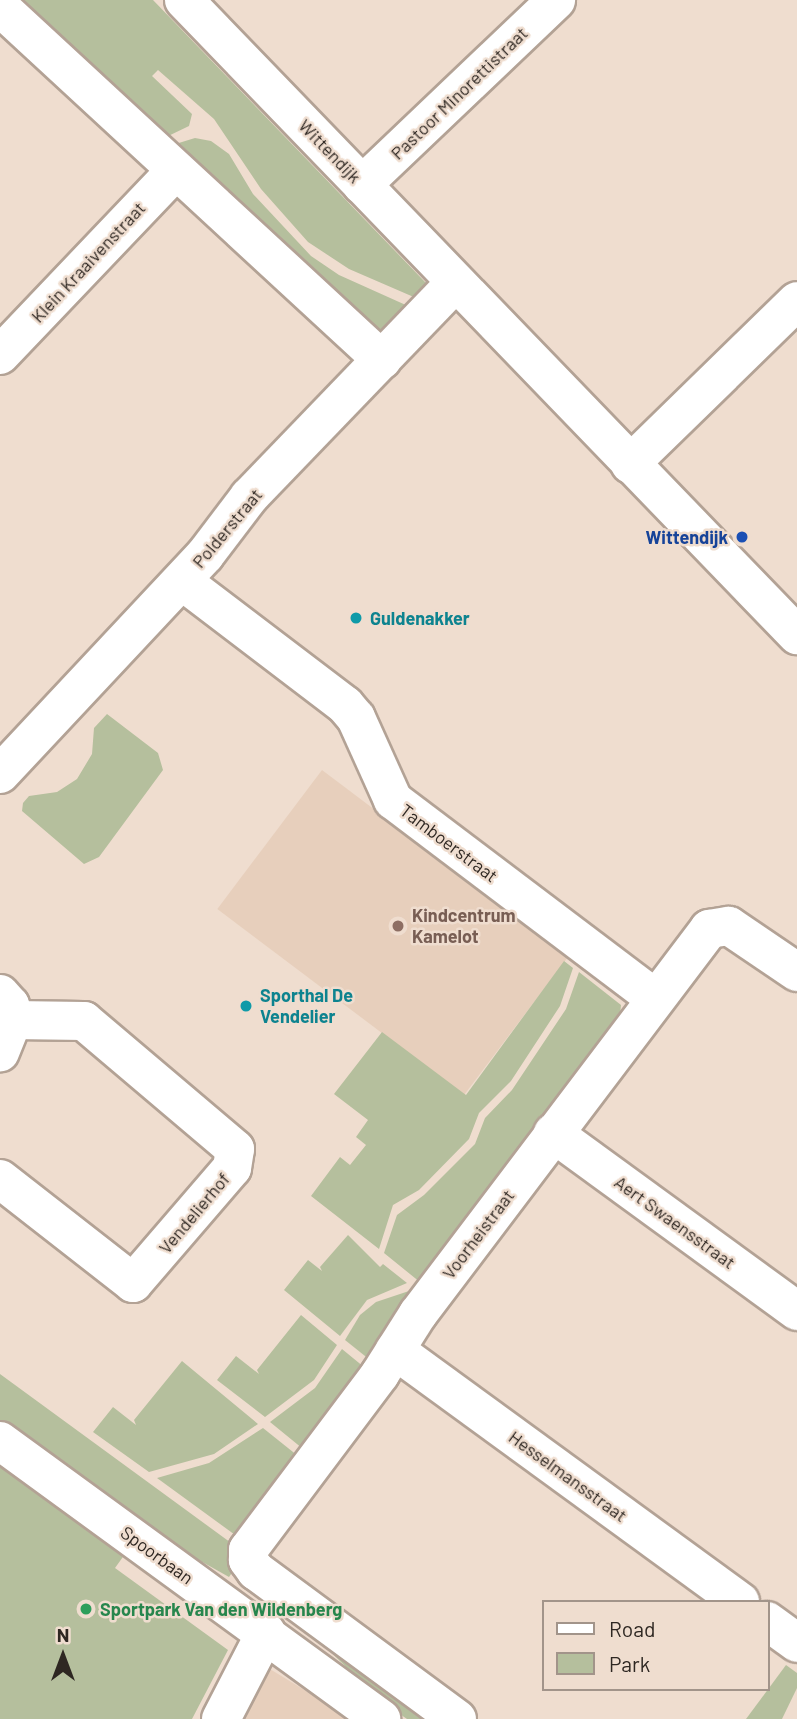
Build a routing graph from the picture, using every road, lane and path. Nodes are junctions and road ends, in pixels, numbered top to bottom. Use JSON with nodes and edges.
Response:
{"nodes":[{"id":1,"x":184,"y":0,"type":"edge"},
{"id":2,"x":556,"y":0,"type":"edge"},
{"id":3,"x":0,"y":7,"type":"edge"},
{"id":4,"x":176,"y":170,"type":"junction"},
{"id":5,"x":362,"y":185,"type":"junction"},
{"id":6,"x":456,"y":282,"type":"junction"},
{"id":7,"x":797,"y":301,"type":"edge"},
{"id":8,"x":0,"y":355,"type":"edge"},
{"id":9,"x":382,"y":360,"type":"junction"},
{"id":10,"x":630,"y":464,"type":"junction"},
{"id":11,"x":182,"y":581,"type":"junction"},
{"id":12,"x":797,"y":635,"type":"edge"},
{"id":13,"x":0,"y":774,"type":"edge"},
{"id":14,"x":797,"y":972,"type":"edge"},
{"id":15,"x":655,"y":998,"type":"junction"},
{"id":16,"x":4,"y":1022,"type":"edge"},
{"id":17,"x":553,"y":1133,"type":"junction"},
{"id":18,"x":0,"y":1179,"type":"edge"},
{"id":19,"x":797,"y":1311,"type":"edge"},
{"id":20,"x":395,"y":1350,"type":"junction"},
{"id":21,"x":0,"y":1441,"type":"edge"},
{"id":22,"x":737,"y":1600,"type":"edge"},
{"id":23,"x":769,"y":1622,"type":"edge"},
{"id":24,"x":266,"y":1632,"type":"junction"},
{"id":25,"x":797,"y":1643,"type":"edge"},
{"id":26,"x":221,"y":1719,"type":"edge"},
{"id":27,"x":381,"y":1719,"type":"edge"},
{"id":28,"x":457,"y":1719,"type":"edge"}],
"edges":[{"from":1,"to":5,"type":"street","name":"Wittendijk"},
{"from":2,"to":5,"type":"street","name":"Pastoor Minorettistraat"},
{"from":3,"to":4,"type":"street"},
{"from":4,"to":8,"type":"street","name":"Klein Kraaivenstraat"},
{"from":4,"to":9,"type":"street"},
{"from":5,"to":6,"type":"street","name":"Wittendijk"},
{"from":6,"to":9,"type":"street","name":"Polderstraat"},
{"from":6,"to":10,"type":"street","name":"Wittendijk"},
{"from":7,"to":10,"type":"street"},
{"from":9,"to":11,"type":"street","name":"Polderstraat"},
{"from":10,"to":12,"type":"street","name":"Wittendijk"},
{"from":11,"to":13,"type":"street","name":"Polderstraat"},
{"from":11,"to":15,"type":"street","name":"Tamboerstraat"},
{"from":14,"to":15,"type":"street","name":"Voorheistraat"},
{"from":15,"to":17,"type":"street","name":"Voorheistraat"},
{"from":16,"to":18,"type":"street","name":"Vendelierhof"},
{"from":17,"to":19,"type":"street","name":"Aert Swaensstraat"},
{"from":17,"to":20,"type":"street","name":"Voorheistraat"},
{"from":20,"to":22,"type":"street","name":"Hesselmansstraat"},
{"from":20,"to":28,"type":"street","name":"Voorheistraat"},
{"from":21,"to":24,"type":"street","name":"Spoorbaan"},
{"from":23,"to":25,"type":"street"},
{"from":24,"to":26,"type":"street"},
{"from":24,"to":27,"type":"street","name":"Spoorbaan"}]}
